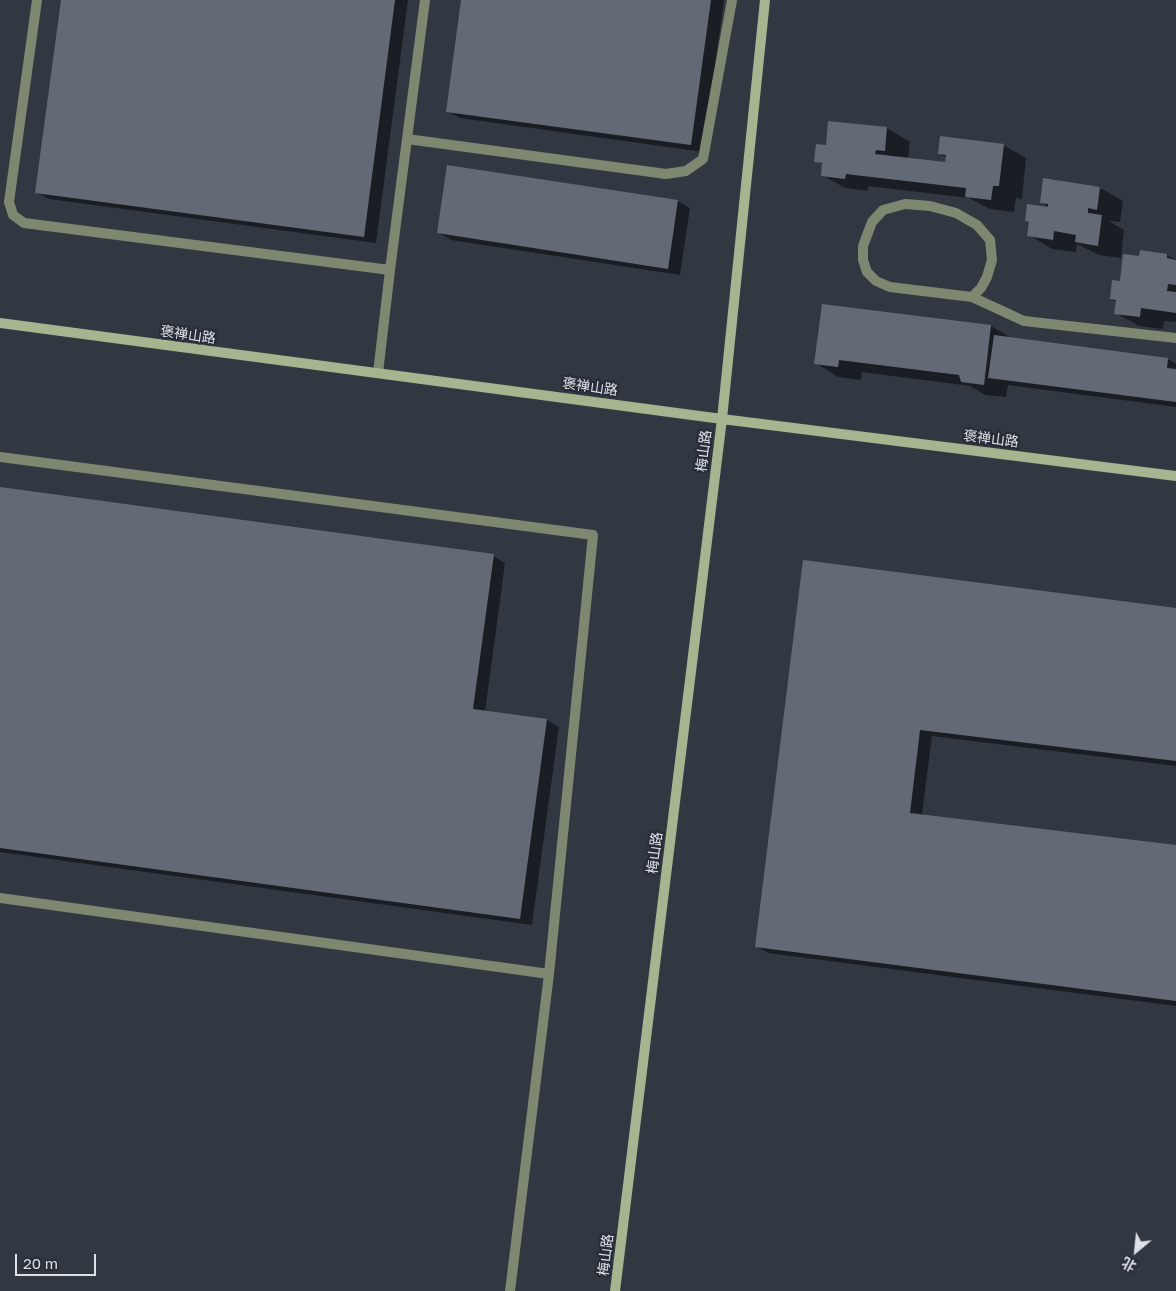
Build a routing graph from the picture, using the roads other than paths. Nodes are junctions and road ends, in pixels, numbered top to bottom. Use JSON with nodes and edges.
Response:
{"nodes":[{"id":1,"x":37,"y":0,"type":"edge"},
{"id":2,"x":424,"y":0,"type":"edge"},
{"id":3,"x":732,"y":0,"type":"edge"},
{"id":4,"x":765,"y":0,"type":"edge"},
{"id":5,"x":407,"y":139,"type":"junction"},
{"id":6,"x":390,"y":270,"type":"junction"},
{"id":7,"x":972,"y":297,"type":"junction"},
{"id":8,"x":0,"y":323,"type":"edge"},
{"id":9,"x":1176,"y":338,"type":"edge"},
{"id":10,"x":378,"y":373,"type":"junction"},
{"id":11,"x":722,"y":419,"type":"junction"},
{"id":12,"x":0,"y":457,"type":"edge"},
{"id":13,"x":1176,"y":476,"type":"edge"},
{"id":14,"x":0,"y":898,"type":"edge"},
{"id":15,"x":549,"y":974,"type":"junction"},
{"id":16,"x":510,"y":1291,"type":"edge"},
{"id":17,"x":616,"y":1291,"type":"edge"}],
"edges":[{"from":1,"to":6,"type":"street"},
{"from":2,"to":5,"type":"street"},
{"from":3,"to":5,"type":"street"},
{"from":4,"to":11,"type":"street","name":"梅山路"},
{"from":5,"to":6,"type":"street"},
{"from":6,"to":10,"type":"street"},
{"from":7,"to":7,"type":"street"},
{"from":7,"to":9,"type":"street"},
{"from":8,"to":10,"type":"street","name":"褒禅山路"},
{"from":10,"to":11,"type":"street","name":"褒禅山路"},
{"from":11,"to":13,"type":"street","name":"褒禅山路"},
{"from":11,"to":17,"type":"street","name":"梅山路"},
{"from":12,"to":15,"type":"street"},
{"from":14,"to":15,"type":"street"},
{"from":15,"to":16,"type":"street"}]}
